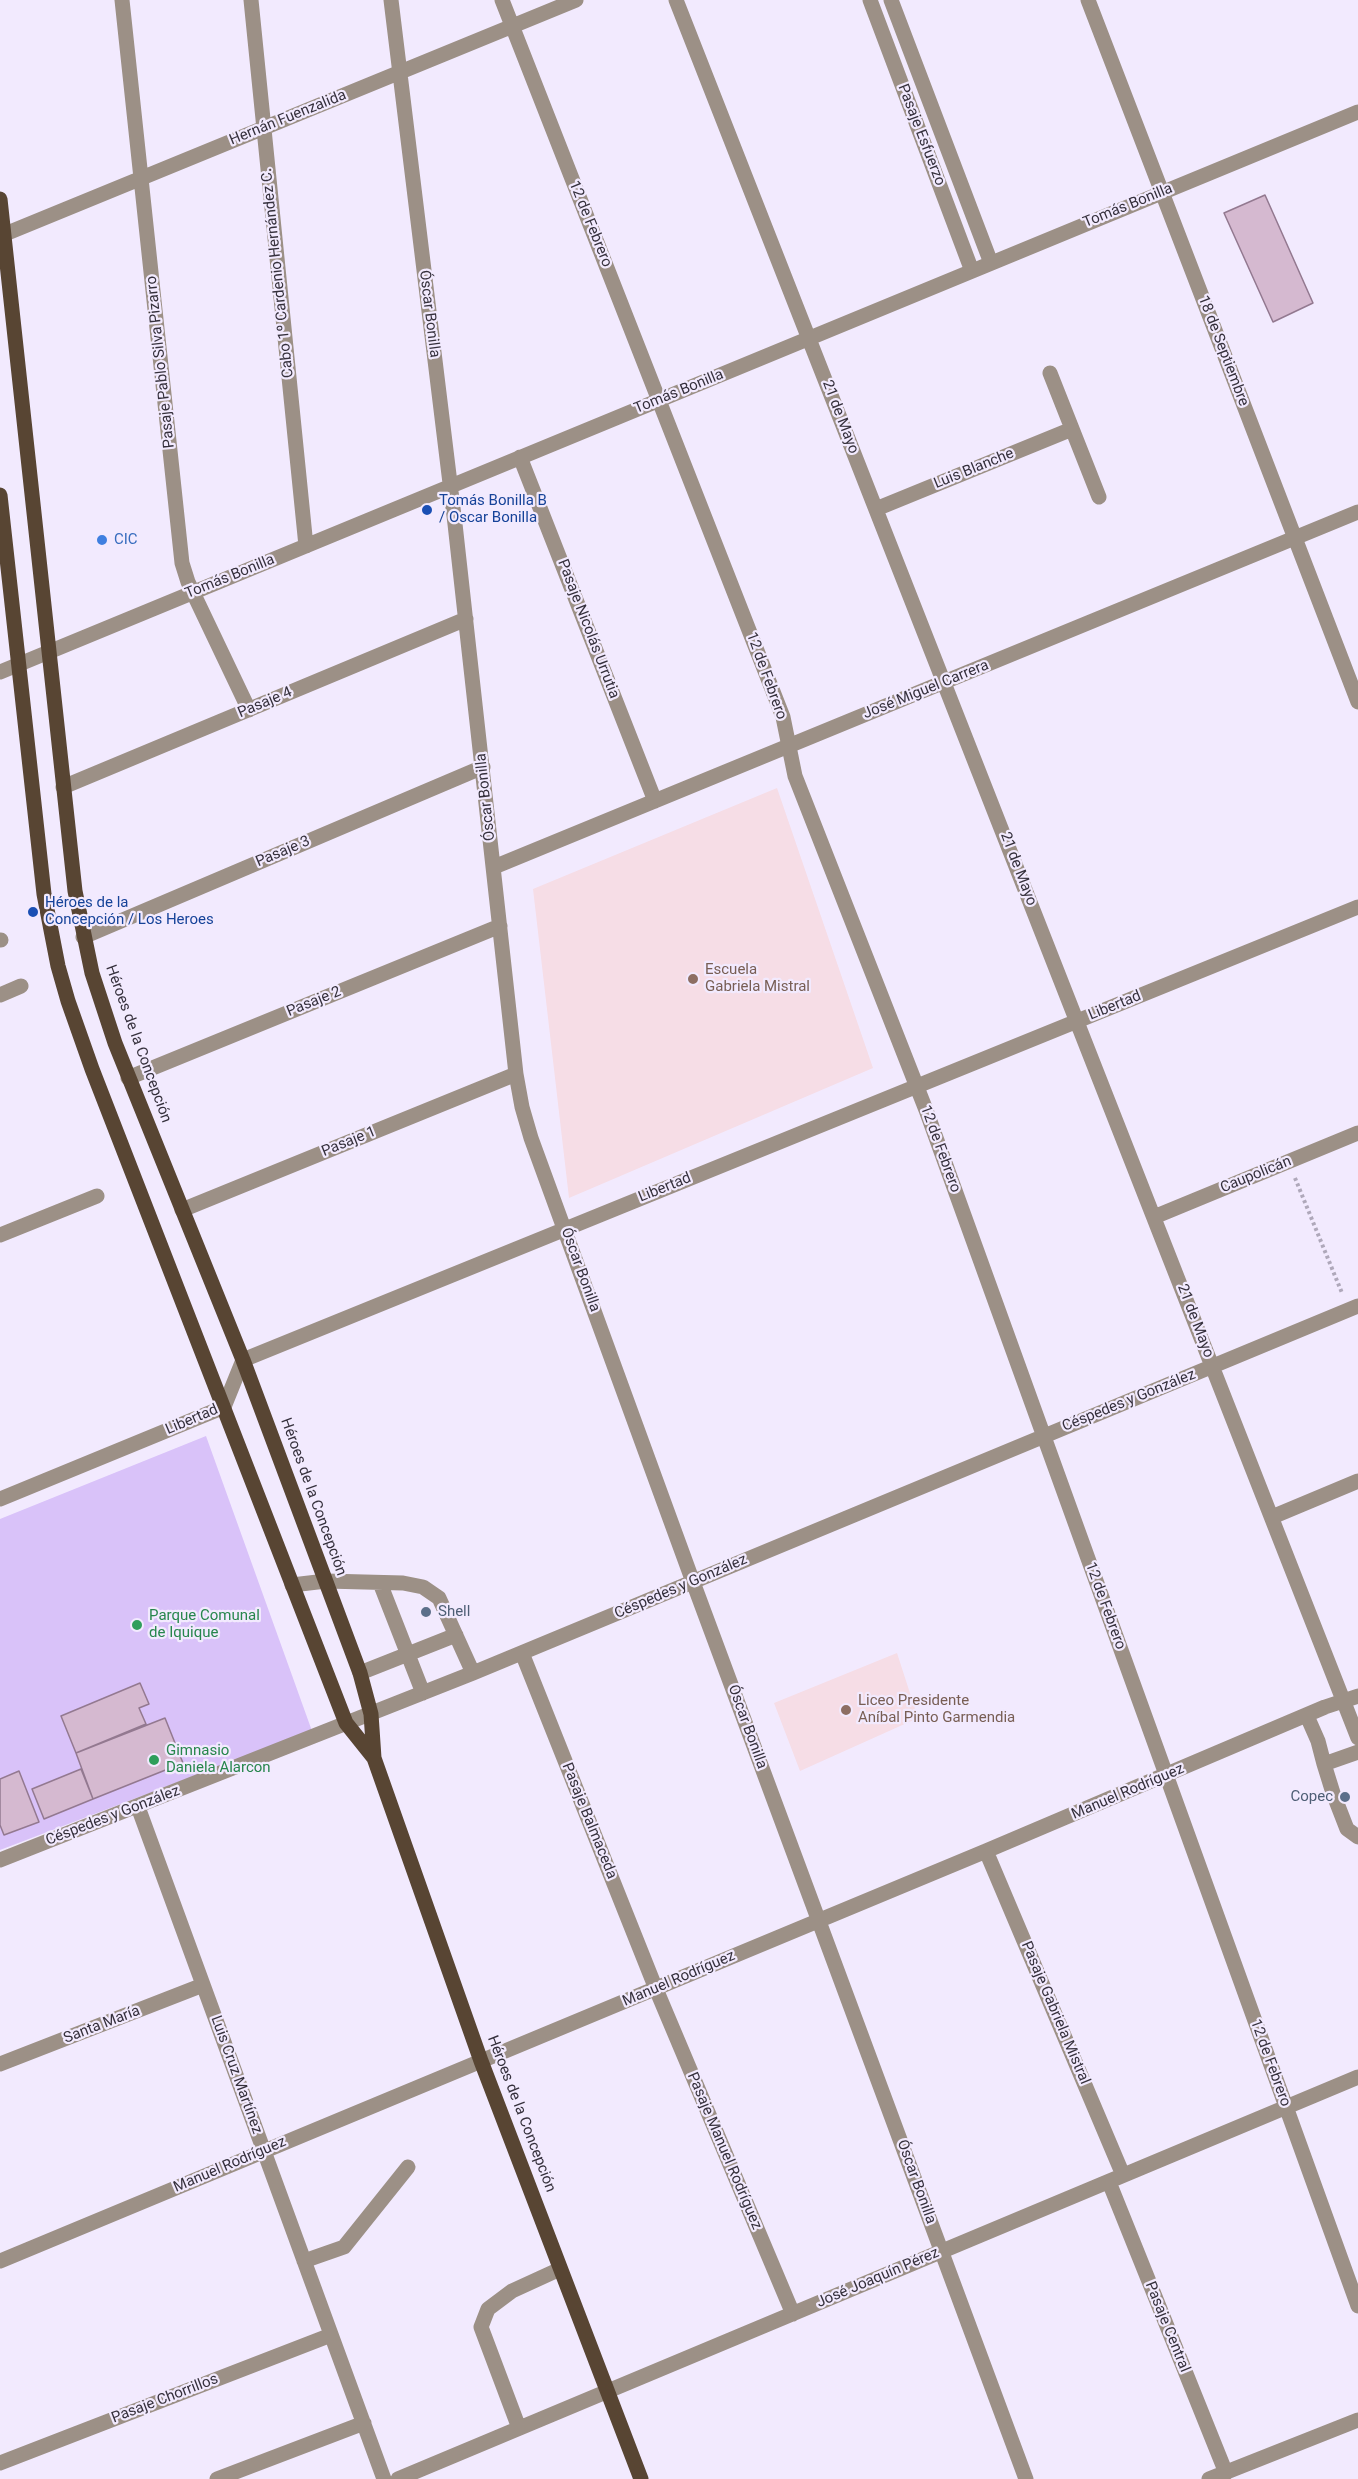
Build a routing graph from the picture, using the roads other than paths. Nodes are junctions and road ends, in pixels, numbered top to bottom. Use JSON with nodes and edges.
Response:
{"nodes":[{"id":1,"x":123,"y":0,"type":"edge"},
{"id":2,"x":251,"y":0,"type":"edge"},
{"id":3,"x":391,"y":0,"type":"edge"},
{"id":4,"x":502,"y":0,"type":"edge"},
{"id":5,"x":576,"y":0,"type":"edge"},
{"id":6,"x":676,"y":0,"type":"edge"},
{"id":7,"x":870,"y":0,"type":"edge"},
{"id":8,"x":891,"y":0,"type":"edge"},
{"id":9,"x":1088,"y":0,"type":"edge"},
{"id":10,"x":511,"y":27,"type":"junction"},
{"id":11,"x":398,"y":73,"type":"junction"},
{"id":12,"x":1358,"y":112,"type":"edge"},
{"id":13,"x":263,"y":128,"type":"junction"},
{"id":14,"x":141,"y":178,"type":"junction"},
{"id":15,"x":1162,"y":192,"type":"junction"},
{"id":16,"x":0,"y":199,"type":"edge"},
{"id":17,"x":2,"y":235,"type":"edge"},
{"id":18,"x":991,"y":263,"type":"junction"},
{"id":19,"x":972,"y":271,"type":"junction"},
{"id":20,"x":809,"y":338,"type":"junction"},
{"id":21,"x":1050,"y":373,"type":"dead end"},
{"id":22,"x":660,"y":400,"type":"junction"},
{"id":23,"x":1072,"y":429,"type":"junction"},
{"id":24,"x":520,"y":457,"type":"junction"},
{"id":25,"x":451,"y":486,"type":"junction"},
{"id":26,"x":0,"y":495,"type":"edge"},
{"id":27,"x":1099,"y":497,"type":"dead end"},
{"id":28,"x":876,"y":508,"type":"junction"},
{"id":29,"x":1358,"y":512,"type":"edge"},
{"id":30,"x":1295,"y":538,"type":"junction"},
{"id":31,"x":306,"y":546,"type":"junction"},
{"id":32,"x":192,"y":592,"type":"junction"},
{"id":33,"x":466,"y":619,"type":"junction"},
{"id":34,"x":48,"y":651,"type":"junction"},
{"id":35,"x":18,"y":664,"type":"junction"},
{"id":36,"x":0,"y":672,"type":"edge"},
{"id":37,"x":944,"y":682,"type":"junction"},
{"id":38,"x":1358,"y":702,"type":"edge"},
{"id":39,"x":249,"y":710,"type":"junction"},
{"id":40,"x":789,"y":746,"type":"junction"},
{"id":41,"x":483,"y":767,"type":"junction"},
{"id":42,"x":63,"y":787,"type":"junction"},
{"id":43,"x":655,"y":801,"type":"junction"},
{"id":44,"x":494,"y":867,"type":"junction"},
{"id":45,"x":1358,"y":907,"type":"edge"},
{"id":46,"x":500,"y":926,"type":"junction"},
{"id":47,"x":83,"y":937,"type":"junction"},
{"id":48,"x":21,"y":986,"type":"dead end"},
{"id":49,"x":0,"y":995,"type":"edge"},
{"id":50,"x":1078,"y":1021,"type":"junction"},
{"id":51,"x":516,"y":1074,"type":"junction"},
{"id":52,"x":128,"y":1078,"type":"junction"},
{"id":53,"x":917,"y":1085,"type":"junction"},
{"id":54,"x":1358,"y":1132,"type":"edge"},
{"id":55,"x":97,"y":1196,"type":"dead end"},
{"id":56,"x":182,"y":1210,"type":"junction"},
{"id":57,"x":1154,"y":1217,"type":"junction"},
{"id":58,"x":565,"y":1229,"type":"junction"},
{"id":59,"x":0,"y":1235,"type":"edge"},
{"id":60,"x":1358,"y":1306,"type":"edge"},
{"id":61,"x":243,"y":1360,"type":"junction"},
{"id":62,"x":1213,"y":1367,"type":"junction"},
{"id":63,"x":224,"y":1407,"type":"junction"},
{"id":64,"x":1043,"y":1436,"type":"junction"},
{"id":65,"x":1358,"y":1481,"type":"edge"},
{"id":66,"x":0,"y":1499,"type":"edge"},
{"id":67,"x":1272,"y":1517,"type":"junction"},
{"id":68,"x":326,"y":1581,"type":"junction"},
{"id":69,"x":693,"y":1582,"type":"junction"},
{"id":70,"x":380,"y":1583,"type":"junction"},
{"id":71,"x":292,"y":1585,"type":"junction"},
{"id":72,"x":456,"y":1635,"type":"junction"},
{"id":73,"x":522,"y":1653,"type":"junction"},
{"id":74,"x":406,"y":1655,"type":"junction"},
{"id":75,"x":360,"y":1673,"type":"junction"},
{"id":76,"x":473,"y":1673,"type":"junction"},
{"id":77,"x":423,"y":1693,"type":"junction"},
{"id":78,"x":1351,"y":1699,"type":"edge"},
{"id":79,"x":371,"y":1714,"type":"junction"},
{"id":80,"x":1307,"y":1716,"type":"junction"},
{"id":81,"x":346,"y":1723,"type":"junction"},
{"id":82,"x":1358,"y":1738,"type":"edge"},
{"id":83,"x":1358,"y":1752,"type":"edge"},
{"id":84,"x":374,"y":1758,"type":"junction"},
{"id":85,"x":1324,"y":1764,"type":"junction"},
{"id":86,"x":1166,"y":1775,"type":"junction"},
{"id":87,"x":138,"y":1807,"type":"junction"},
{"id":88,"x":1358,"y":1838,"type":"edge"},
{"id":89,"x":986,"y":1851,"type":"junction"},
{"id":90,"x":0,"y":1860,"type":"edge"},
{"id":91,"x":819,"y":1920,"type":"junction"},
{"id":92,"x":203,"y":1985,"type":"junction"},
{"id":93,"x":656,"y":1989,"type":"junction"},
{"id":94,"x":481,"y":2061,"type":"junction"},
{"id":95,"x":0,"y":2062,"type":"edge"},
{"id":96,"x":1358,"y":2077,"type":"edge"},
{"id":97,"x":1286,"y":2107,"type":"junction"},
{"id":98,"x":264,"y":2152,"type":"junction"},
{"id":99,"x":408,"y":2167,"type":"dead end"},
{"id":100,"x":1124,"y":2175,"type":"junction"},
{"id":101,"x":1108,"y":2181,"type":"junction"},
{"id":102,"x":942,"y":2252,"type":"junction"},
{"id":103,"x":0,"y":2261,"type":"edge"},
{"id":104,"x":304,"y":2261,"type":"junction"},
{"id":105,"x":560,"y":2269,"type":"junction"},
{"id":106,"x":1358,"y":2306,"type":"edge"},
{"id":107,"x":793,"y":2314,"type":"junction"},
{"id":108,"x":331,"y":2335,"type":"junction"},
{"id":109,"x":607,"y":2391,"type":"junction"},
{"id":110,"x":1358,"y":2420,"type":"edge"},
{"id":111,"x":364,"y":2423,"type":"junction"},
{"id":112,"x":519,"y":2428,"type":"junction"},
{"id":113,"x":0,"y":2463,"type":"edge"},
{"id":114,"x":1226,"y":2472,"type":"junction"},
{"id":115,"x":217,"y":2479,"type":"edge"},
{"id":116,"x":384,"y":2479,"type":"edge"},
{"id":117,"x":398,"y":2479,"type":"edge"},
{"id":118,"x":641,"y":2479,"type":"edge"},
{"id":119,"x":1026,"y":2479,"type":"edge"},
{"id":120,"x":1209,"y":2479,"type":"edge"}],
"edges":[{"from":1,"to":14,"type":"street","name":"Pasaje Pablo Silva Pizarro"},
{"from":2,"to":13,"type":"street","name":"Cabo 1º Cardenio Hernández C."},
{"from":3,"to":11,"type":"street","name":"Óscar Bonilla"},
{"from":4,"to":10,"type":"street","name":"12 de Febrero"},
{"from":5,"to":10,"type":"street","name":"Hernán Fuenzalida"},
{"from":6,"to":20,"type":"street","name":"21 de Mayo"},
{"from":7,"to":19,"type":"street","name":"Pasaje Esfuerzo"},
{"from":8,"to":18,"type":"street","name":"Pasaje Esfuerzo"},
{"from":9,"to":15,"type":"street","name":"18 de Septiembre"},
{"from":10,"to":11,"type":"street","name":"Hernán Fuenzalida"},
{"from":10,"to":22,"type":"street","name":"12 de Febrero"},
{"from":11,"to":13,"type":"street","name":"Hernán Fuenzalida"},
{"from":11,"to":25,"type":"street","name":"Óscar Bonilla"},
{"from":12,"to":15,"type":"street","name":"Tomás Bonilla"},
{"from":13,"to":14,"type":"street","name":"Hernán Fuenzalida"},
{"from":13,"to":31,"type":"street","name":"Cabo 1º Cardenio Hernández C."},
{"from":14,"to":17,"type":"street","name":"Hernán Fuenzalida"},
{"from":14,"to":32,"type":"street","name":"Pasaje Pablo Silva Pizarro"},
{"from":15,"to":18,"type":"street","name":"Tomás Bonilla"},
{"from":15,"to":30,"type":"street","name":"18 de Septiembre"},
{"from":16,"to":17,"type":"main road","name":"Héroes de la Concepción"},
{"from":17,"to":34,"type":"main road","name":"Héroes de la Concepción"},
{"from":18,"to":19,"type":"street","name":"Tomás Bonilla"},
{"from":19,"to":20,"type":"street","name":"Tomás Bonilla"},
{"from":20,"to":22,"type":"street","name":"Tomás Bonilla"},
{"from":20,"to":28,"type":"street","name":"21 de Mayo"},
{"from":21,"to":23,"type":"street"},
{"from":22,"to":24,"type":"street","name":"Tomás Bonilla"},
{"from":22,"to":40,"type":"street","name":"12 de Febrero"},
{"from":23,"to":27,"type":"street"},
{"from":23,"to":28,"type":"street","name":"Luis Blanche"},
{"from":24,"to":25,"type":"street","name":"Tomás Bonilla"},
{"from":24,"to":43,"type":"street","name":"Pasaje Nicolás Urrutia"},
{"from":25,"to":31,"type":"street","name":"Tomás Bonilla"},
{"from":25,"to":33,"type":"street","name":"Óscar Bonilla"},
{"from":26,"to":35,"type":"main road","name":"Héroes de la Concepción"},
{"from":28,"to":37,"type":"street","name":"21 de Mayo"},
{"from":29,"to":30,"type":"street","name":"José Miguel Carrera"},
{"from":30,"to":37,"type":"street","name":"José Miguel Carrera"},
{"from":30,"to":38,"type":"street","name":"18 de Septiembre"},
{"from":31,"to":32,"type":"street","name":"Tomás Bonilla"},
{"from":32,"to":34,"type":"street","name":"Tomás Bonilla"},
{"from":32,"to":39,"type":"street","name":"Pasaje Pablo Silva Pizarro"},
{"from":33,"to":39,"type":"street","name":"Pasaje 4"},
{"from":33,"to":41,"type":"street","name":"Óscar Bonilla"},
{"from":34,"to":35,"type":"street","name":"Tomás Bonilla"},
{"from":34,"to":42,"type":"main road","name":"Héroes de la Concepción"},
{"from":35,"to":36,"type":"street","name":"Tomás Bonilla"},
{"from":35,"to":63,"type":"main road","name":"Héroes de la Concepción"},
{"from":37,"to":40,"type":"street","name":"José Miguel Carrera"},
{"from":37,"to":50,"type":"street","name":"21 de Mayo"},
{"from":39,"to":42,"type":"street","name":"Pasaje 4"},
{"from":40,"to":43,"type":"street","name":"José Miguel Carrera"},
{"from":40,"to":53,"type":"street","name":"12 de Febrero"},
{"from":41,"to":44,"type":"street","name":"Óscar Bonilla"},
{"from":41,"to":47,"type":"street","name":"Pasaje 3"},
{"from":42,"to":47,"type":"main road","name":"Héroes de la Concepción"},
{"from":43,"to":44,"type":"street","name":"José Miguel Carrera"},
{"from":44,"to":46,"type":"street","name":"Óscar Bonilla"},
{"from":45,"to":50,"type":"street","name":"Libertad"},
{"from":46,"to":51,"type":"street","name":"Óscar Bonilla"},
{"from":46,"to":52,"type":"street","name":"Pasaje 2"},
{"from":47,"to":52,"type":"main road","name":"Héroes de la Concepción"},
{"from":48,"to":49,"type":"street"},
{"from":50,"to":53,"type":"street","name":"Libertad"},
{"from":50,"to":57,"type":"street","name":"21 de Mayo"},
{"from":51,"to":56,"type":"street","name":"Pasaje 1"},
{"from":51,"to":58,"type":"street","name":"Óscar Bonilla"},
{"from":52,"to":56,"type":"main road","name":"Héroes de la Concepción"},
{"from":53,"to":58,"type":"street","name":"Libertad"},
{"from":53,"to":64,"type":"street","name":"12 de Febrero"},
{"from":54,"to":57,"type":"street","name":"Caupolicán"},
{"from":55,"to":59,"type":"street"},
{"from":56,"to":61,"type":"main road","name":"Héroes de la Concepción"},
{"from":57,"to":62,"type":"street","name":"21 de Mayo"},
{"from":58,"to":61,"type":"street","name":"Libertad"},
{"from":58,"to":69,"type":"street","name":"Óscar Bonilla"},
{"from":60,"to":62,"type":"street","name":"Céspedes y González"},
{"from":61,"to":63,"type":"street","name":"Libertad"},
{"from":61,"to":68,"type":"main road","name":"Héroes de la Concepción"},
{"from":62,"to":64,"type":"street","name":"Céspedes y González"},
{"from":62,"to":67,"type":"street","name":"21 de Mayo"},
{"from":63,"to":66,"type":"street","name":"Libertad"},
{"from":63,"to":71,"type":"main road","name":"Héroes de la Concepción"},
{"from":64,"to":69,"type":"street","name":"Céspedes y González"},
{"from":64,"to":86,"type":"street","name":"12 de Febrero"},
{"from":65,"to":67,"type":"street"},
{"from":67,"to":78,"type":"street","name":"21 de Mayo"},
{"from":68,"to":70,"type":"street"},
{"from":68,"to":71,"type":"street"},
{"from":68,"to":75,"type":"main road","name":"Héroes de la Concepción"},
{"from":69,"to":73,"type":"street","name":"Céspedes y González"},
{"from":69,"to":91,"type":"street","name":"Óscar Bonilla"},
{"from":70,"to":72,"type":"street"},
{"from":70,"to":74,"type":"street"},
{"from":71,"to":81,"type":"main road","name":"Héroes de la Concepción"},
{"from":72,"to":74,"type":"street"},
{"from":72,"to":76,"type":"street"},
{"from":73,"to":76,"type":"street","name":"Céspedes y González"},
{"from":73,"to":93,"type":"street","name":"Pasaje Balmaceda"},
{"from":74,"to":75,"type":"street"},
{"from":74,"to":77,"type":"street"},
{"from":75,"to":79,"type":"main road","name":"Héroes de la Concepción"},
{"from":76,"to":77,"type":"street","name":"Céspedes y González"},
{"from":77,"to":79,"type":"street","name":"Céspedes y González"},
{"from":78,"to":80,"type":"street","name":"Manuel Rodríguez"},
{"from":78,"to":82,"type":"street","name":"21 de Mayo"},
{"from":79,"to":81,"type":"street","name":"Céspedes y González"},
{"from":79,"to":84,"type":"main road","name":"Héroes de la Concepción"},
{"from":80,"to":85,"type":"street"},
{"from":80,"to":86,"type":"street","name":"Manuel Rodríguez"},
{"from":81,"to":84,"type":"main road","name":"Héroes de la Concepción"},
{"from":81,"to":87,"type":"street","name":"Céspedes y González"},
{"from":83,"to":85,"type":"street"},
{"from":84,"to":94,"type":"main road","name":"Héroes de la Concepción"},
{"from":85,"to":88,"type":"street"},
{"from":86,"to":89,"type":"street","name":"Manuel Rodríguez"},
{"from":86,"to":97,"type":"street","name":"12 de Febrero"},
{"from":87,"to":90,"type":"street","name":"Céspedes y González"},
{"from":87,"to":92,"type":"street","name":"Luis Cruz Martínez"},
{"from":89,"to":91,"type":"street","name":"Manuel Rodríguez"},
{"from":89,"to":100,"type":"street","name":"Pasaje Gabriela Mistral"},
{"from":91,"to":93,"type":"street","name":"Manuel Rodríguez"},
{"from":91,"to":102,"type":"street","name":"Óscar Bonilla"},
{"from":92,"to":95,"type":"street","name":"Santa María"},
{"from":92,"to":98,"type":"street","name":"Luis Cruz Martínez"},
{"from":93,"to":94,"type":"street","name":"Manuel Rodríguez"},
{"from":93,"to":107,"type":"street","name":"Pasaje Manuel Rodríguez"},
{"from":94,"to":98,"type":"street","name":"Manuel Rodríguez"},
{"from":94,"to":105,"type":"main road","name":"Héroes de la Concepción"},
{"from":96,"to":97,"type":"street","name":"José Joaquín Pérez"},
{"from":97,"to":100,"type":"street","name":"José Joaquín Pérez"},
{"from":97,"to":106,"type":"street","name":"12 de Febrero"},
{"from":98,"to":103,"type":"street","name":"Manuel Rodríguez"},
{"from":98,"to":104,"type":"street","name":"Luis Cruz Martínez"},
{"from":99,"to":104,"type":"street"},
{"from":100,"to":101,"type":"street","name":"José Joaquín Pérez"},
{"from":101,"to":102,"type":"street","name":"José Joaquín Pérez"},
{"from":101,"to":114,"type":"street","name":"Pasaje Central"},
{"from":102,"to":107,"type":"street","name":"José Joaquín Pérez"},
{"from":102,"to":119,"type":"street","name":"Óscar Bonilla"},
{"from":104,"to":108,"type":"street","name":"Luis Cruz Martínez"},
{"from":105,"to":109,"type":"main road","name":"Héroes de la Concepción"},
{"from":105,"to":112,"type":"street"},
{"from":107,"to":109,"type":"street","name":"José Joaquín Pérez"},
{"from":108,"to":111,"type":"street","name":"Luis Cruz Martínez"},
{"from":108,"to":113,"type":"street","name":"Pasaje Chorrillos"},
{"from":109,"to":112,"type":"street","name":"José Joaquín Pérez"},
{"from":109,"to":118,"type":"main road","name":"Héroes de la Concepción"},
{"from":110,"to":114,"type":"street"},
{"from":111,"to":115,"type":"street"},
{"from":111,"to":116,"type":"street","name":"Luis Cruz Martínez"},
{"from":112,"to":117,"type":"street","name":"José Joaquín Pérez"},
{"from":114,"to":120,"type":"street"}]}
